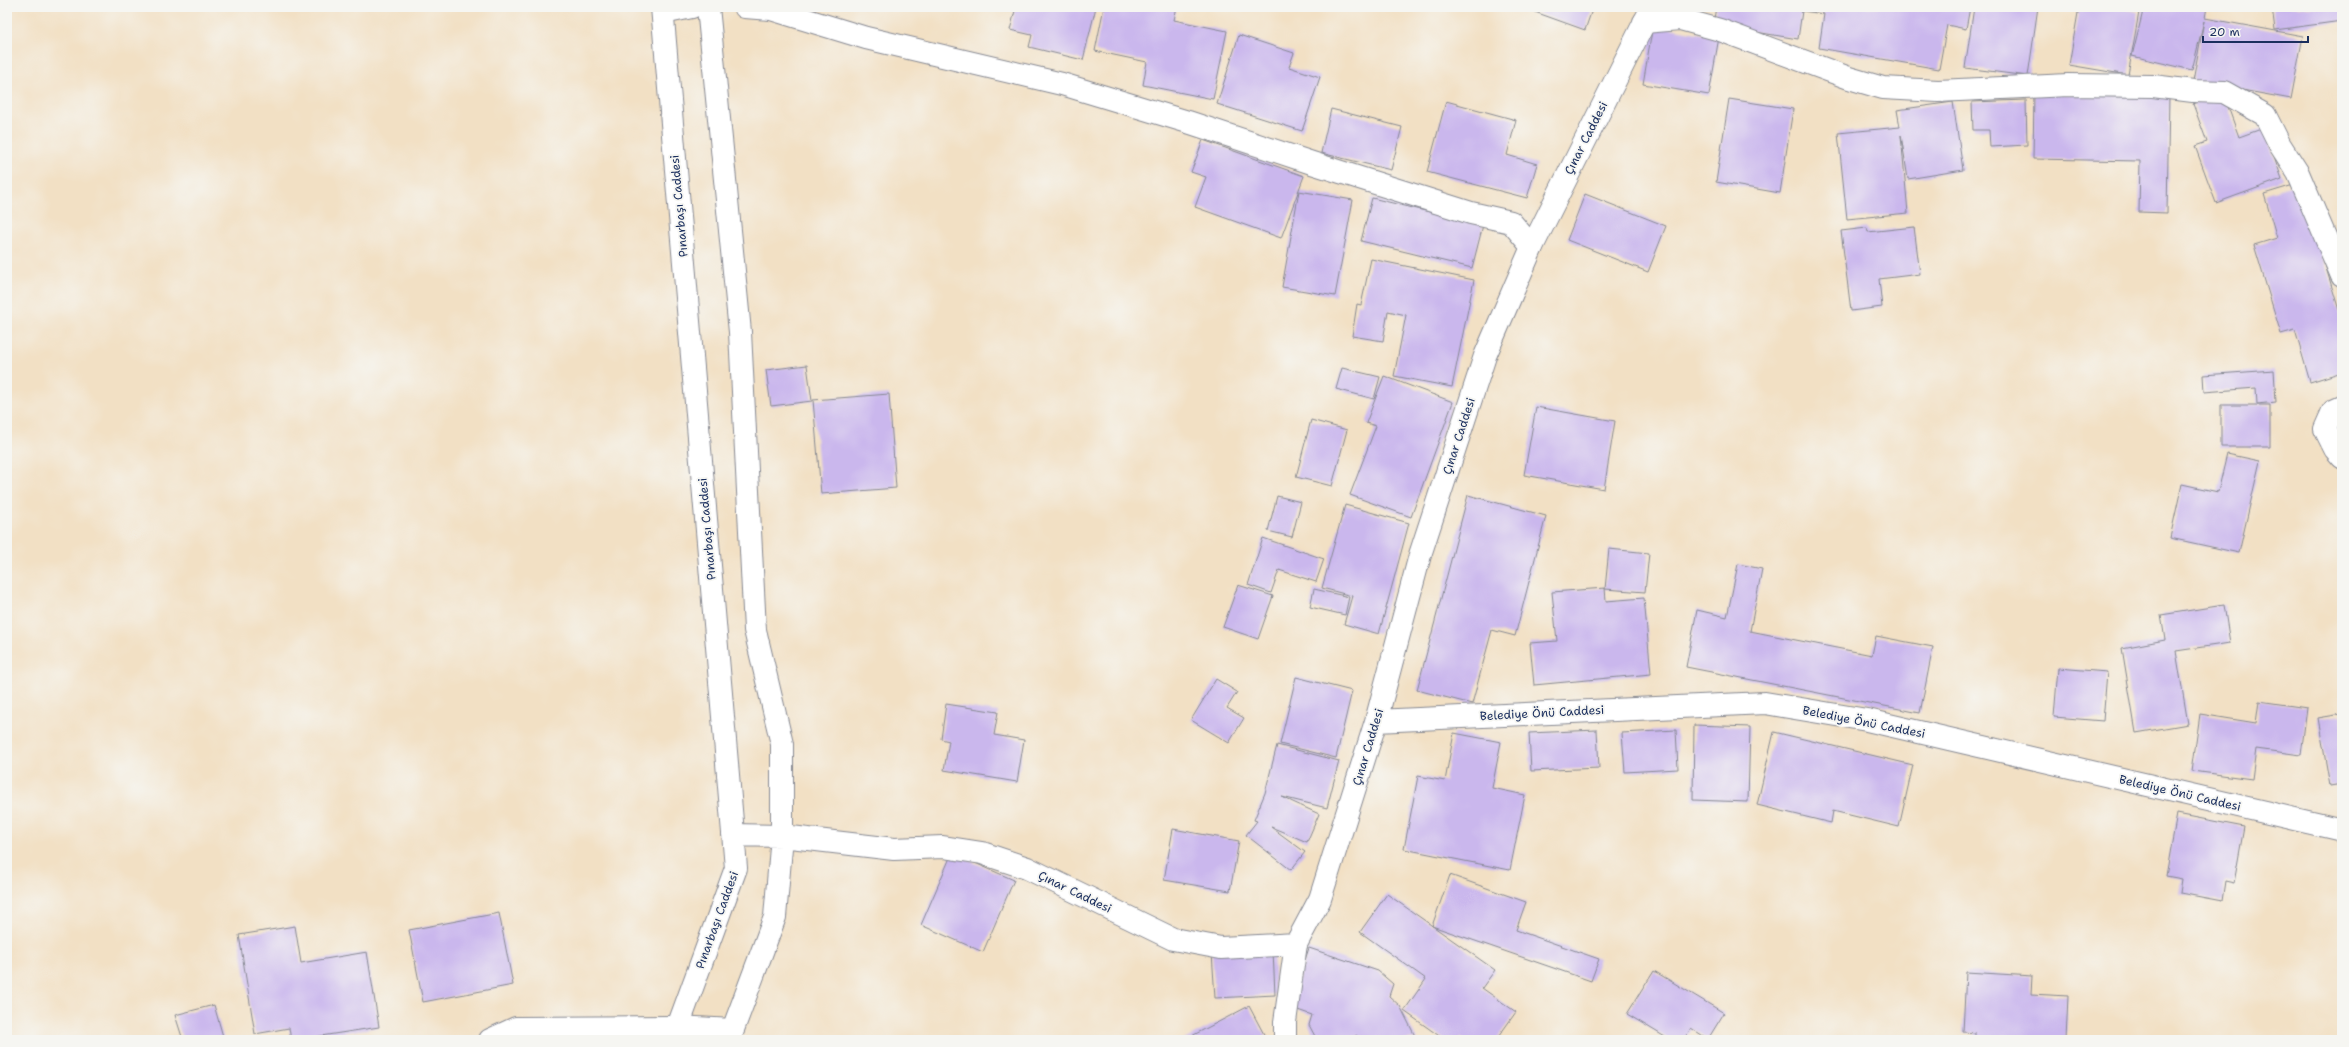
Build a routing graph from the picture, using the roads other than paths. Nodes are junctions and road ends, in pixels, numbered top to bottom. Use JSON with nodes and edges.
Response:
{"nodes":[{"id":1,"x":692,"y":7,"type":"edge"},
{"id":2,"x":708,"y":7,"type":"edge"},
{"id":3,"x":745,"y":7,"type":"edge"},
{"id":4,"x":663,"y":10,"type":"edge"},
{"id":5,"x":1648,"y":15,"type":"edge"},
{"id":6,"x":1532,"y":247,"type":"junction"},
{"id":7,"x":2342,"y":276,"type":"edge"},
{"id":8,"x":2342,"y":407,"type":"edge"},
{"id":9,"x":2342,"y":457,"type":"edge"},
{"id":10,"x":1376,"y":721,"type":"junction"},
{"id":11,"x":2342,"y":830,"type":"edge"},
{"id":12,"x":733,"y":835,"type":"junction"},
{"id":13,"x":782,"y":836,"type":"junction"},
{"id":14,"x":1296,"y":944,"type":"junction"},
{"id":15,"x":675,"y":1034,"type":"edge"},
{"id":16,"x":731,"y":1035,"type":"edge"},
{"id":17,"x":490,"y":1040,"type":"edge"},
{"id":18,"x":1285,"y":1040,"type":"edge"}],
"edges":[{"from":1,"to":4,"type":"street"},
{"from":2,"to":13,"type":"street"},
{"from":3,"to":6,"type":"street"},
{"from":4,"to":12,"type":"street","name":"Pınarbaşı Caddesi"},
{"from":5,"to":6,"type":"street","name":"Çınar Caddesi"},
{"from":5,"to":7,"type":"street"},
{"from":6,"to":10,"type":"street","name":"Çınar Caddesi"},
{"from":8,"to":9,"type":"street"},
{"from":10,"to":11,"type":"street","name":"Belediye Önü Caddesi"},
{"from":10,"to":14,"type":"street","name":"Çınar Caddesi"},
{"from":12,"to":13,"type":"street","name":"Çınar Caddesi"},
{"from":12,"to":15,"type":"street","name":"Pınarbaşı Caddesi"},
{"from":13,"to":14,"type":"street","name":"Çınar Caddesi"},
{"from":13,"to":16,"type":"street"},
{"from":14,"to":18,"type":"street"},
{"from":15,"to":16,"type":"street"},
{"from":15,"to":17,"type":"street"}]}
